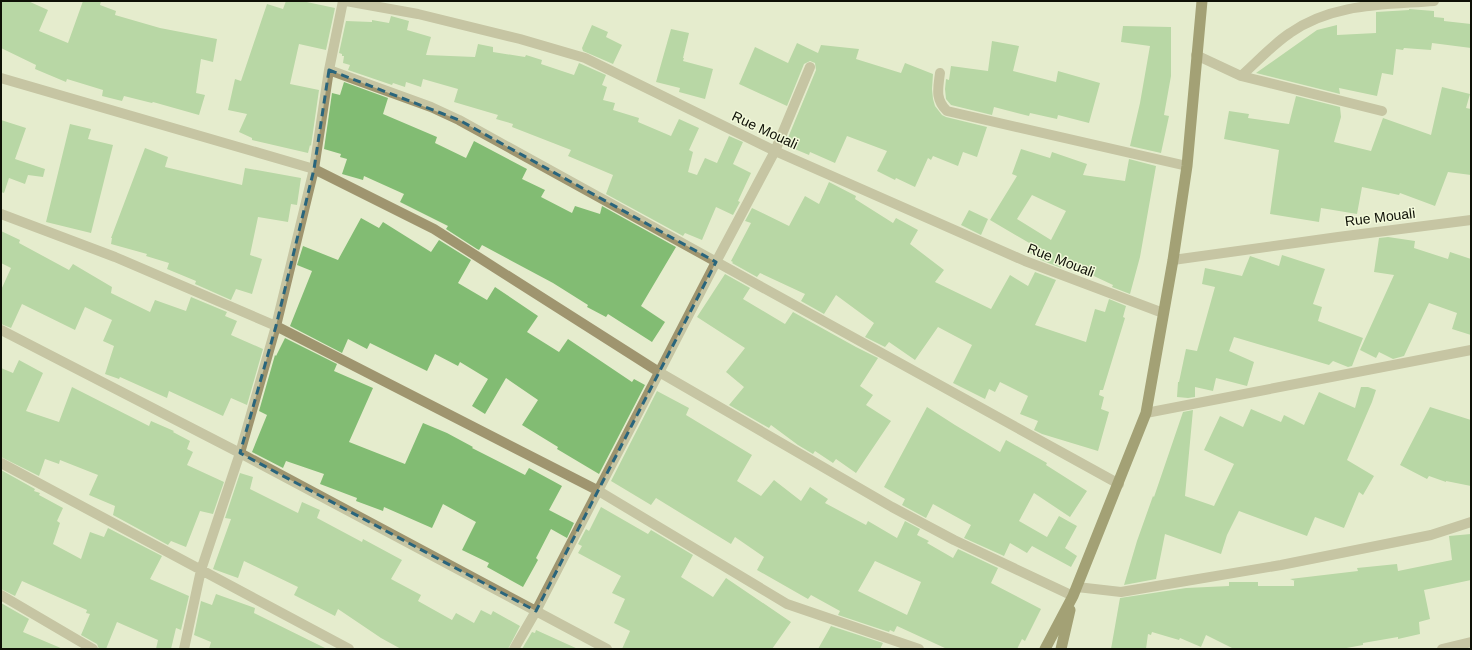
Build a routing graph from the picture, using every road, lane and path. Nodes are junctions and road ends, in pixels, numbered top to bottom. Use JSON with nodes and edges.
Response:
{"nodes":[{"id":1,"x":343,"y":1,"type":"edge"},
{"id":2,"x":346,"y":1,"type":"edge"},
{"id":3,"x":1434,"y":1,"type":"edge"},
{"id":4,"x":1202,"y":3,"type":"edge"},
{"id":5,"x":1196,"y":55,"type":"junction"},
{"id":6,"x":810,"y":67,"type":"dead end"},
{"id":7,"x":329,"y":70,"type":"junction"},
{"id":8,"x":940,"y":73,"type":"dead end"},
{"id":9,"x":1241,"y":76,"type":"junction"},
{"id":10,"x":1,"y":78,"type":"edge"},
{"id":11,"x":1382,"y":111,"type":"dead end"},
{"id":12,"x":775,"y":151,"type":"junction"},
{"id":13,"x":1187,"y":166,"type":"junction"},
{"id":14,"x":314,"y":169,"type":"junction"},
{"id":15,"x":1,"y":214,"type":"edge"},
{"id":16,"x":1471,"y":220,"type":"edge"},
{"id":17,"x":1173,"y":260,"type":"junction"},
{"id":18,"x":716,"y":262,"type":"junction"},
{"id":19,"x":1163,"y":313,"type":"junction"},
{"id":20,"x":276,"y":326,"type":"junction"},
{"id":21,"x":1,"y":330,"type":"edge"},
{"id":22,"x":1471,"y":350,"type":"edge"},
{"id":23,"x":659,"y":372,"type":"junction"},
{"id":24,"x":1146,"y":413,"type":"junction"},
{"id":25,"x":240,"y":453,"type":"junction"},
{"id":26,"x":1,"y":463,"type":"edge"},
{"id":27,"x":1119,"y":484,"type":"junction"},
{"id":28,"x":597,"y":490,"type":"junction"},
{"id":29,"x":1471,"y":522,"type":"edge"},
{"id":30,"x":202,"y":570,"type":"junction"},
{"id":31,"x":1075,"y":591,"type":"junction"},
{"id":32,"x":1,"y":594,"type":"edge"},
{"id":33,"x":536,"y":611,"type":"junction"},
{"id":34,"x":1471,"y":642,"type":"edge"},
{"id":35,"x":93,"y":649,"type":"edge"},
{"id":36,"x":184,"y":649,"type":"edge"},
{"id":37,"x":349,"y":649,"type":"edge"},
{"id":38,"x":514,"y":649,"type":"edge"},
{"id":39,"x":607,"y":649,"type":"edge"},
{"id":40,"x":919,"y":649,"type":"edge"},
{"id":41,"x":1045,"y":649,"type":"edge"},
{"id":42,"x":1061,"y":649,"type":"edge"},
{"id":43,"x":1442,"y":649,"type":"edge"}],
"edges":[{"from":1,"to":7,"type":"street"},
{"from":2,"to":12,"type":"street","name":"Rue Mouali"},
{"from":3,"to":9,"type":"street"},
{"from":4,"to":5,"type":"highway"},
{"from":5,"to":9,"type":"street"},
{"from":5,"to":13,"type":"highway"},
{"from":6,"to":12,"type":"street"},
{"from":7,"to":14,"type":"street"},
{"from":7,"to":18,"type":"street"},
{"from":8,"to":13,"type":"street"},
{"from":9,"to":11,"type":"street"},
{"from":10,"to":14,"type":"street"},
{"from":12,"to":18,"type":"street"},
{"from":12,"to":19,"type":"street","name":"Rue Mouali"},
{"from":13,"to":17,"type":"highway"},
{"from":14,"to":20,"type":"street"},
{"from":14,"to":23,"type":"street"},
{"from":15,"to":20,"type":"street"},
{"from":16,"to":17,"type":"street","name":"Rue Mouali"},
{"from":17,"to":19,"type":"highway"},
{"from":18,"to":23,"type":"street"},
{"from":18,"to":27,"type":"street"},
{"from":19,"to":24,"type":"highway"},
{"from":20,"to":25,"type":"street"},
{"from":20,"to":28,"type":"street"},
{"from":21,"to":25,"type":"street"},
{"from":22,"to":24,"type":"street"},
{"from":23,"to":28,"type":"street"},
{"from":23,"to":31,"type":"street"},
{"from":24,"to":27,"type":"highway"},
{"from":25,"to":30,"type":"street"},
{"from":25,"to":33,"type":"street"},
{"from":26,"to":30,"type":"street"},
{"from":27,"to":31,"type":"highway"},
{"from":28,"to":33,"type":"street"},
{"from":28,"to":40,"type":"street"},
{"from":29,"to":31,"type":"street"},
{"from":30,"to":36,"type":"street"},
{"from":30,"to":37,"type":"street"},
{"from":31,"to":41,"type":"highway"},
{"from":31,"to":42,"type":"highway"},
{"from":32,"to":35,"type":"street"},
{"from":33,"to":38,"type":"street"},
{"from":33,"to":39,"type":"street"},
{"from":34,"to":43,"type":"street"}]}
